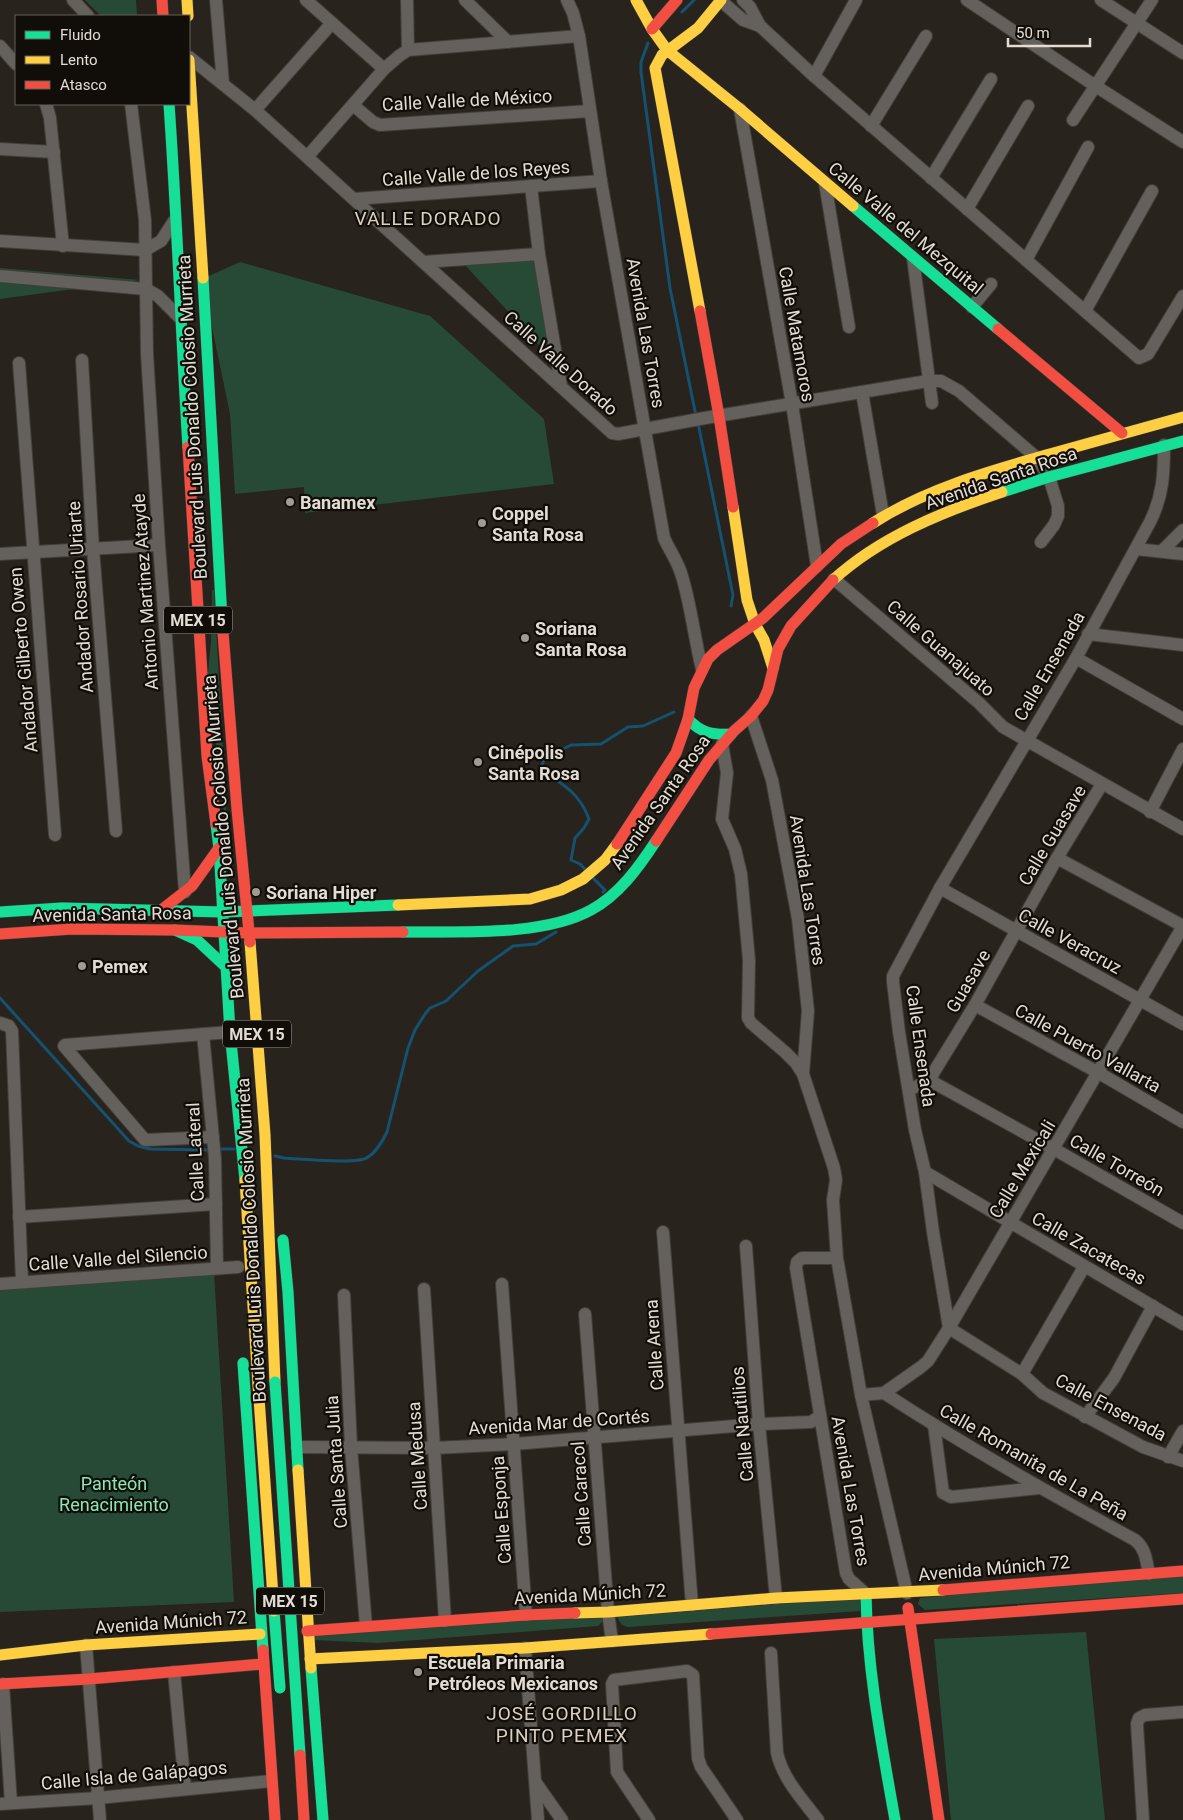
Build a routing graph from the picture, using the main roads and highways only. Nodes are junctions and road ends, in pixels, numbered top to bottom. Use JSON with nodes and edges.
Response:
{"nodes":[{"id":1,"x":162,"y":0,"type":"edge"},
{"id":2,"x":188,"y":0,"type":"edge"},
{"id":3,"x":636,"y":0,"type":"edge"},
{"id":4,"x":677,"y":0,"type":"edge"},
{"id":5,"x":721,"y":0,"type":"edge"},
{"id":6,"x":163,"y":15,"type":"edge"},
{"id":7,"x":188,"y":15,"type":"edge"},
{"id":8,"x":652,"y":30,"type":"junction"},
{"id":9,"x":667,"y":50,"type":"junction"},
{"id":10,"x":190,"y":74,"type":"edge"},
{"id":11,"x":169,"y":105,"type":"edge"},
{"id":12,"x":1183,"y":416,"type":"edge"},
{"id":13,"x":1122,"y":434,"type":"junction"},
{"id":14,"x":1183,"y":441,"type":"edge"},
{"id":15,"x":755,"y":624,"type":"junction"},
{"id":16,"x":773,"y":668,"type":"junction"},
{"id":17,"x":688,"y":719,"type":"junction"},
{"id":18,"x":731,"y":734,"type":"junction"},
{"id":19,"x":219,"y":848,"type":"junction"},
{"id":20,"x":160,"y":911,"type":"junction"},
{"id":21,"x":245,"y":911,"type":"junction"},
{"id":22,"x":0,"y":912,"type":"edge"},
{"id":23,"x":223,"y":912,"type":"junction"},
{"id":24,"x":175,"y":930,"type":"junction"},
{"id":25,"x":224,"y":932,"type":"junction"},
{"id":26,"x":248,"y":933,"type":"junction"},
{"id":27,"x":0,"y":934,"type":"edge"},
{"id":28,"x":227,"y":968,"type":"junction"},
{"id":29,"x":244,"y":1164,"type":"junction"},
{"id":30,"x":266,"y":1176,"type":"junction"},
{"id":31,"x":279,"y":1205,"type":"dead end"},
{"id":32,"x":236,"y":1222,"type":"dead end"},
{"id":33,"x":281,"y":1224,"type":"dead end"},
{"id":34,"x":242,"y":1347,"type":"dead end"},
{"id":35,"x":256,"y":1565,"type":"junction"},
{"id":36,"x":303,"y":1568,"type":"junction"},
{"id":37,"x":1183,"y":1572,"type":"edge"},
{"id":38,"x":907,"y":1593,"type":"junction"},
{"id":39,"x":866,"y":1594,"type":"junction"},
{"id":40,"x":1183,"y":1598,"type":"edge"},
{"id":41,"x":908,"y":1619,"type":"junction"},
{"id":42,"x":866,"y":1622,"type":"junction"},
{"id":43,"x":307,"y":1631,"type":"junction"},
{"id":44,"x":260,"y":1634,"type":"junction"},
{"id":45,"x":0,"y":1655,"type":"edge"},
{"id":46,"x":310,"y":1659,"type":"junction"},
{"id":47,"x":263,"y":1664,"type":"junction"},
{"id":48,"x":1,"y":1684,"type":"edge"},
{"id":49,"x":281,"y":1702,"type":"dead end"},
{"id":50,"x":268,"y":1709,"type":"junction"},
{"id":51,"x":314,"y":1711,"type":"junction"},
{"id":52,"x":275,"y":1820,"type":"edge"},
{"id":53,"x":304,"y":1820,"type":"edge"},
{"id":54,"x":323,"y":1820,"type":"edge"},
{"id":55,"x":895,"y":1820,"type":"edge"},
{"id":56,"x":939,"y":1820,"type":"edge"}],
"edges":[{"from":1,"to":6,"type":"main road"},
{"from":2,"to":7,"type":"main road"},
{"from":3,"to":8,"type":"main road"},
{"from":4,"to":8,"type":"main road"},
{"from":5,"to":9,"type":"main road"},
{"from":8,"to":9,"type":"main road"},
{"from":9,"to":13,"type":"main road","name":"Calle Valle del Mezquital"},
{"from":9,"to":15,"type":"main road"},
{"from":10,"to":21,"type":"main road","name":"Boulevard Luis Donaldo Colosio Murrieta","number":"MEX 15"},
{"from":11,"to":19,"type":"main road","name":"Boulevard Luis Donaldo Colosio Murrieta","number":"MEX 15"},
{"from":12,"to":13,"type":"main road","name":"Avenida Santa Rosa"},
{"from":13,"to":15,"type":"main road","name":"Avenida Santa Rosa"},
{"from":14,"to":16,"type":"main road","name":"Avenida Santa Rosa"},
{"from":15,"to":16,"type":"main road"},
{"from":15,"to":17,"type":"main road","name":"Avenida Santa Rosa"},
{"from":16,"to":18,"type":"main road","name":"Avenida Santa Rosa"},
{"from":17,"to":18,"type":"main road"},
{"from":17,"to":21,"type":"main road","name":"Avenida Santa Rosa"},
{"from":18,"to":26,"type":"main road","name":"Avenida Santa Rosa"},
{"from":19,"to":20,"type":"main road"},
{"from":19,"to":23,"type":"main road","name":"Boulevard Luis Donaldo Colosio Murrieta","number":"MEX 15"},
{"from":20,"to":22,"type":"main road","name":"Avenida Santa Rosa"},
{"from":20,"to":23,"type":"main road","name":"Avenida Santa Rosa"},
{"from":21,"to":23,"type":"main road","name":"Avenida Santa Rosa"},
{"from":21,"to":26,"type":"main road","name":"Boulevard Luis Donaldo Colosio Murrieta","number":"MEX 15"},
{"from":23,"to":25,"type":"main road","name":"Boulevard Luis Donaldo Colosio Murrieta","number":"MEX 15"},
{"from":24,"to":25,"type":"main road","name":"Avenida Santa Rosa"},
{"from":24,"to":27,"type":"main road","name":"Avenida Santa Rosa"},
{"from":24,"to":28,"type":"main road"},
{"from":25,"to":26,"type":"main road","name":"Avenida Santa Rosa"},
{"from":25,"to":28,"type":"main road","name":"Boulevard Luis Donaldo Colosio Murrieta","number":"MEX 15"},
{"from":26,"to":30,"type":"main road","name":"Boulevard Luis Donaldo Colosio Murrieta","number":"MEX 15"},
{"from":28,"to":29,"type":"main road","name":"Boulevard Luis Donaldo Colosio Murrieta","number":"MEX 15"},
{"from":29,"to":32,"type":"main road"},
{"from":29,"to":49,"type":"main road","name":"Boulevard Luis Donaldo Colosio Murrieta","number":"MEX 15","bridge":true},
{"from":30,"to":31,"type":"main road"},
{"from":30,"to":53,"type":"main road","name":"Boulevard Luis Donaldo Colosio Murrieta","number":"MEX 15","bridge":true},
{"from":33,"to":36,"type":"main road"},
{"from":34,"to":35,"type":"main road"},
{"from":35,"to":36,"type":"main road"},
{"from":35,"to":44,"type":"main road"},
{"from":36,"to":43,"type":"main road"},
{"from":37,"to":38,"type":"main road","name":"Avenida Múnich 72"},
{"from":38,"to":39,"type":"main road","name":"Avenida Múnich 72"},
{"from":38,"to":41,"type":"main road","name":"Avenida Las Torres"},
{"from":39,"to":42,"type":"main road"},
{"from":39,"to":43,"type":"main road","name":"Avenida Múnich 72"},
{"from":40,"to":41,"type":"main road"},
{"from":41,"to":42,"type":"main road"},
{"from":41,"to":56,"type":"main road","name":"Avenida Las Torres"},
{"from":42,"to":46,"type":"main road"},
{"from":42,"to":55,"type":"main road"},
{"from":43,"to":44,"type":"main road","name":"Avenida Múnich 72"},
{"from":43,"to":46,"type":"main road"},
{"from":44,"to":45,"type":"main road","name":"Avenida Múnich 72"},
{"from":44,"to":47,"type":"main road"},
{"from":46,"to":47,"type":"main road"},
{"from":46,"to":51,"type":"main road"},
{"from":47,"to":48,"type":"main road"},
{"from":47,"to":50,"type":"main road"},
{"from":50,"to":51,"type":"main road"},
{"from":50,"to":52,"type":"main road"},
{"from":51,"to":54,"type":"main road"}]}
